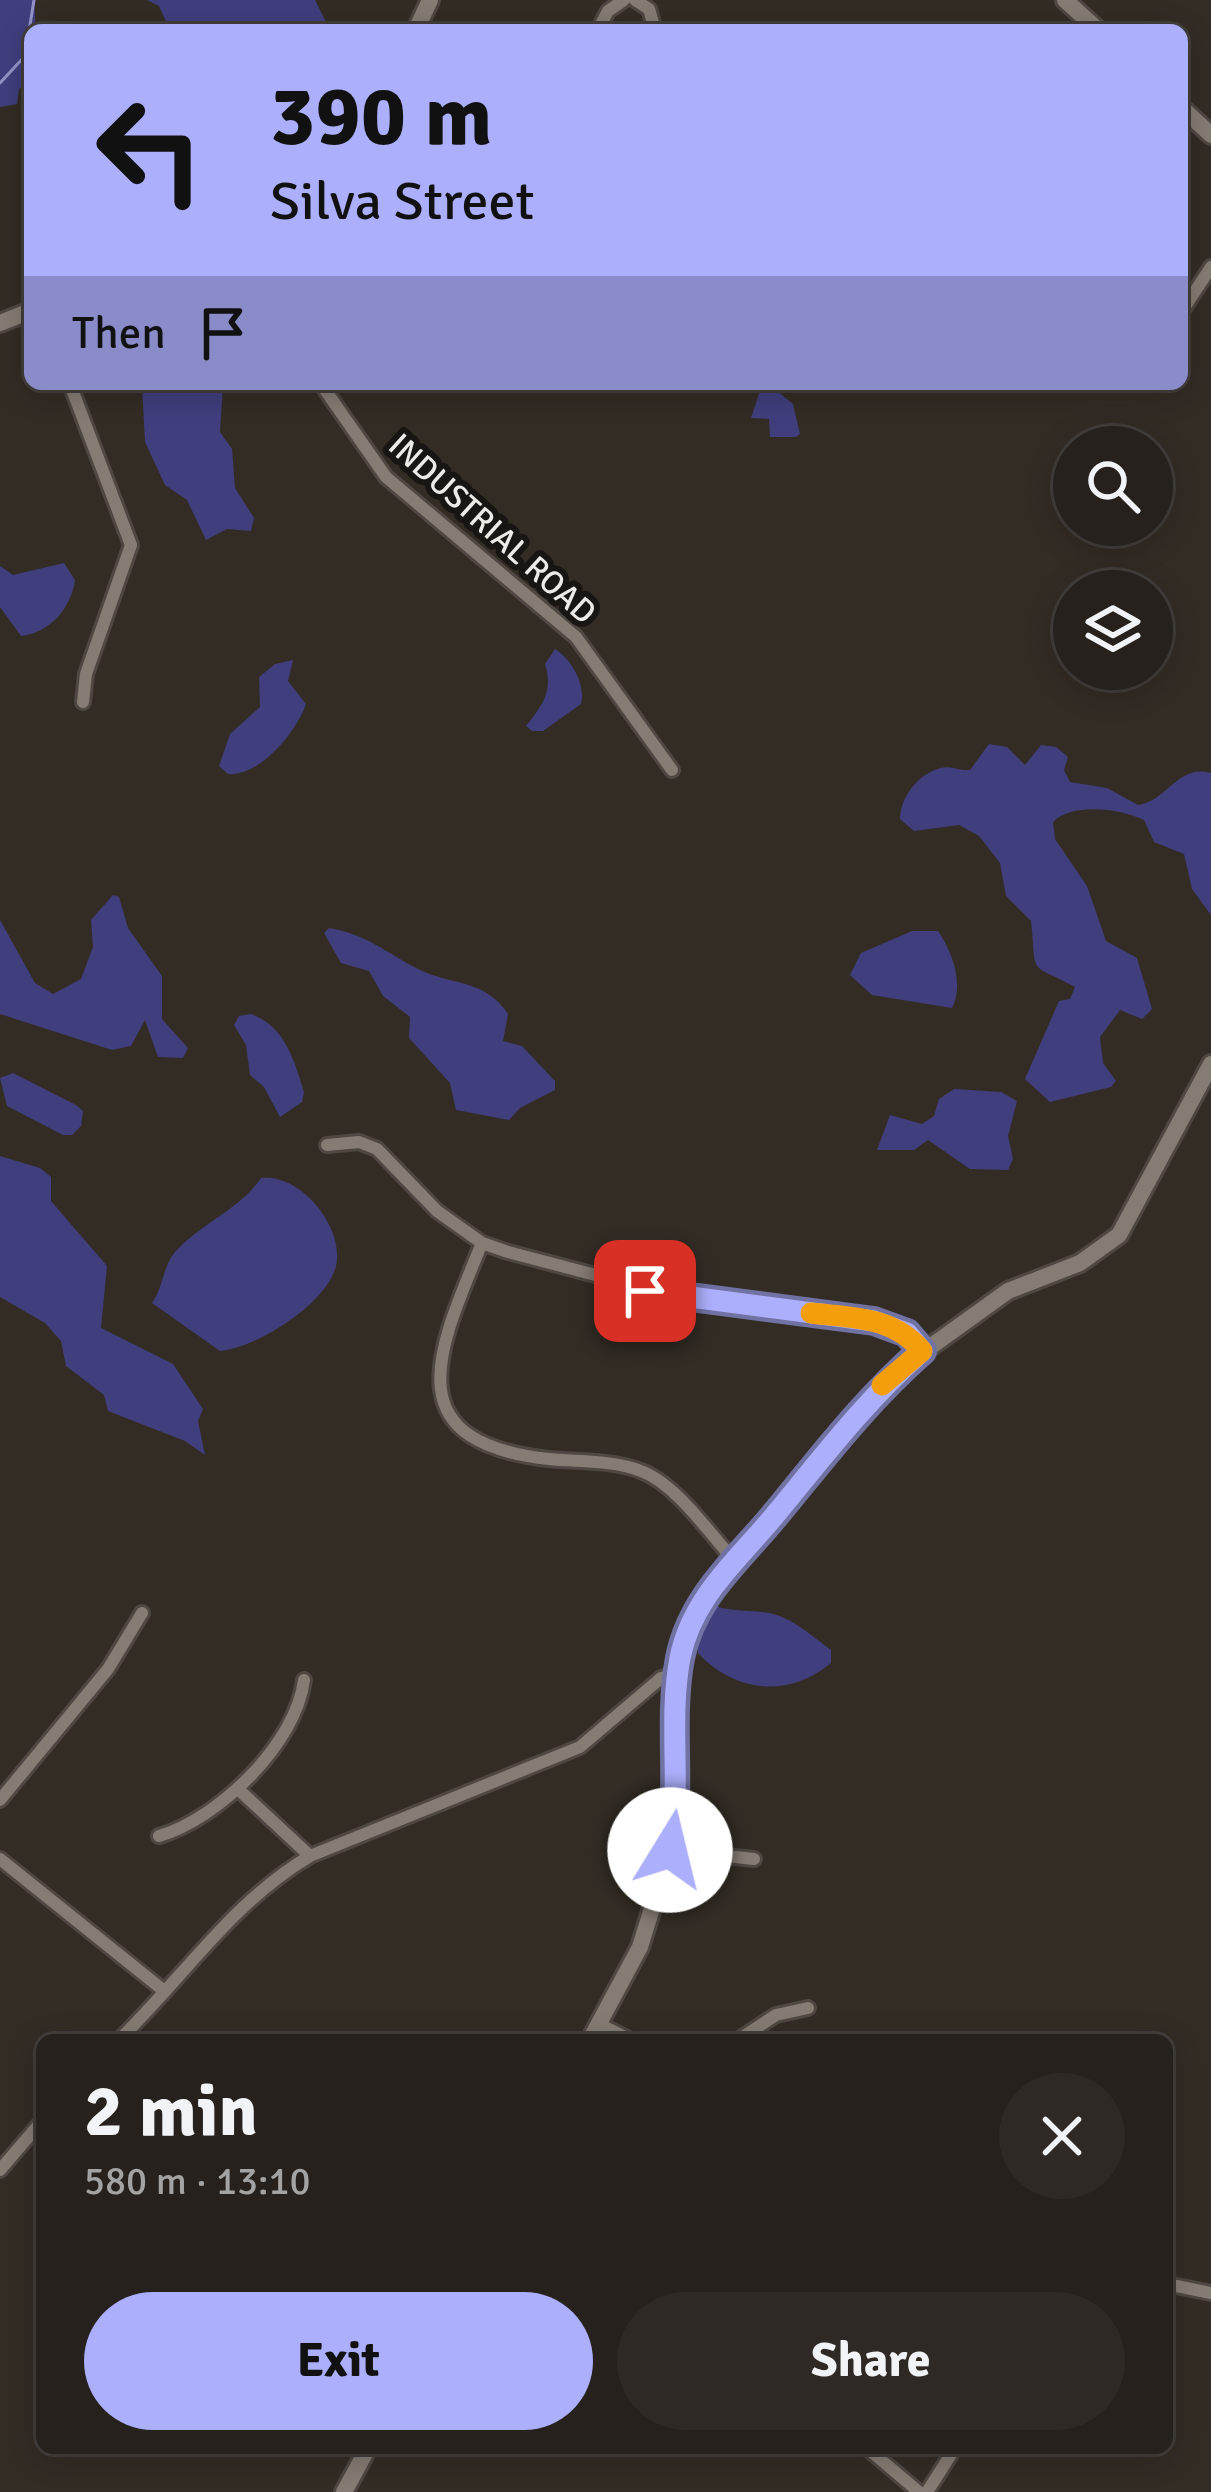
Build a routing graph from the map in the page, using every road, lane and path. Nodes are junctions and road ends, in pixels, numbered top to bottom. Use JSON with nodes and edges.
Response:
{"nodes":[{"id":1,"x":624,"y":0,"type":"edge"},
{"id":2,"x":635,"y":0,"type":"edge"},
{"id":3,"x":1065,"y":0,"type":"edge"},
{"id":4,"x":601,"y":24,"type":"edge"},
{"id":5,"x":653,"y":24,"type":"edge"},
{"id":6,"x":1091,"y":24,"type":"edge"},
{"id":7,"x":1188,"y":114,"type":"edge"},
{"id":8,"x":1211,"y":135,"type":"edge"},
{"id":9,"x":1211,"y":267,"type":"edge"},
{"id":10,"x":1188,"y":302,"type":"edge"},
{"id":11,"x":72,"y":390,"type":"edge"},
{"id":12,"x":325,"y":390,"type":"edge"},
{"id":13,"x":83,"y":702,"type":"dead end"},
{"id":14,"x":671,"y":770,"type":"dead end"},
{"id":15,"x":1211,"y":1064,"type":"edge"},
{"id":16,"x":327,"y":1145,"type":"dead end"},
{"id":17,"x":482,"y":1243,"type":"junction"},
{"id":18,"x":922,"y":1351,"type":"junction"},
{"id":19,"x":734,"y":1560,"type":"junction"},
{"id":20,"x":142,"y":1613,"type":"dead end"},
{"id":21,"x":677,"y":1674,"type":"junction"},
{"id":22,"x":304,"y":1680,"type":"dead end"},
{"id":23,"x":238,"y":1789,"type":"junction"},
{"id":24,"x":0,"y":1800,"type":"edge"},
{"id":25,"x":159,"y":1836,"type":"dead end"},
{"id":26,"x":670,"y":1850,"type":"junction"},
{"id":27,"x":310,"y":1856,"type":"junction"},
{"id":28,"x":0,"y":1858,"type":"edge"},
{"id":29,"x":754,"y":1859,"type":"dead end"},
{"id":30,"x":163,"y":1990,"type":"junction"},
{"id":31,"x":808,"y":2008,"type":"dead end"},
{"id":32,"x":595,"y":2032,"type":"edge"},
{"id":33,"x":129,"y":2034,"type":"edge"},
{"id":34,"x":747,"y":2034,"type":"edge"},
{"id":35,"x":36,"y":2128,"type":"edge"},
{"id":36,"x":0,"y":2170,"type":"edge"},
{"id":37,"x":1173,"y":2285,"type":"edge"},
{"id":38,"x":1211,"y":2293,"type":"edge"},
{"id":39,"x":365,"y":2454,"type":"edge"},
{"id":40,"x":875,"y":2454,"type":"edge"},
{"id":41,"x":951,"y":2454,"type":"edge"},
{"id":42,"x":344,"y":2492,"type":"edge"},
{"id":43,"x":923,"y":2492,"type":"edge"}],
"edges":[{"from":1,"to":4,"type":"street"},
{"from":2,"to":5,"type":"street"},
{"from":3,"to":6,"type":"street"},
{"from":7,"to":8,"type":"street"},
{"from":9,"to":10,"type":"street"},
{"from":11,"to":13,"type":"street"},
{"from":12,"to":14,"type":"street","name":"INDUSTRIAL ROAD"},
{"from":15,"to":18,"type":"street"},
{"from":16,"to":17,"type":"street"},
{"from":17,"to":18,"type":"street"},
{"from":17,"to":19,"type":"street"},
{"from":18,"to":19,"type":"street"},
{"from":19,"to":21,"type":"street"},
{"from":20,"to":24,"type":"street"},
{"from":21,"to":26,"type":"street"},
{"from":21,"to":27,"type":"street"},
{"from":22,"to":23,"type":"street"},
{"from":23,"to":25,"type":"street"},
{"from":23,"to":27,"type":"street"},
{"from":26,"to":29,"type":"street"},
{"from":26,"to":32,"type":"street"},
{"from":27,"to":30,"type":"street"},
{"from":28,"to":30,"type":"street"},
{"from":30,"to":33,"type":"street"},
{"from":31,"to":34,"type":"street"},
{"from":35,"to":36,"type":"street"},
{"from":37,"to":38,"type":"street"},
{"from":39,"to":42,"type":"street"},
{"from":40,"to":43,"type":"street"},
{"from":41,"to":43,"type":"street"}]}
